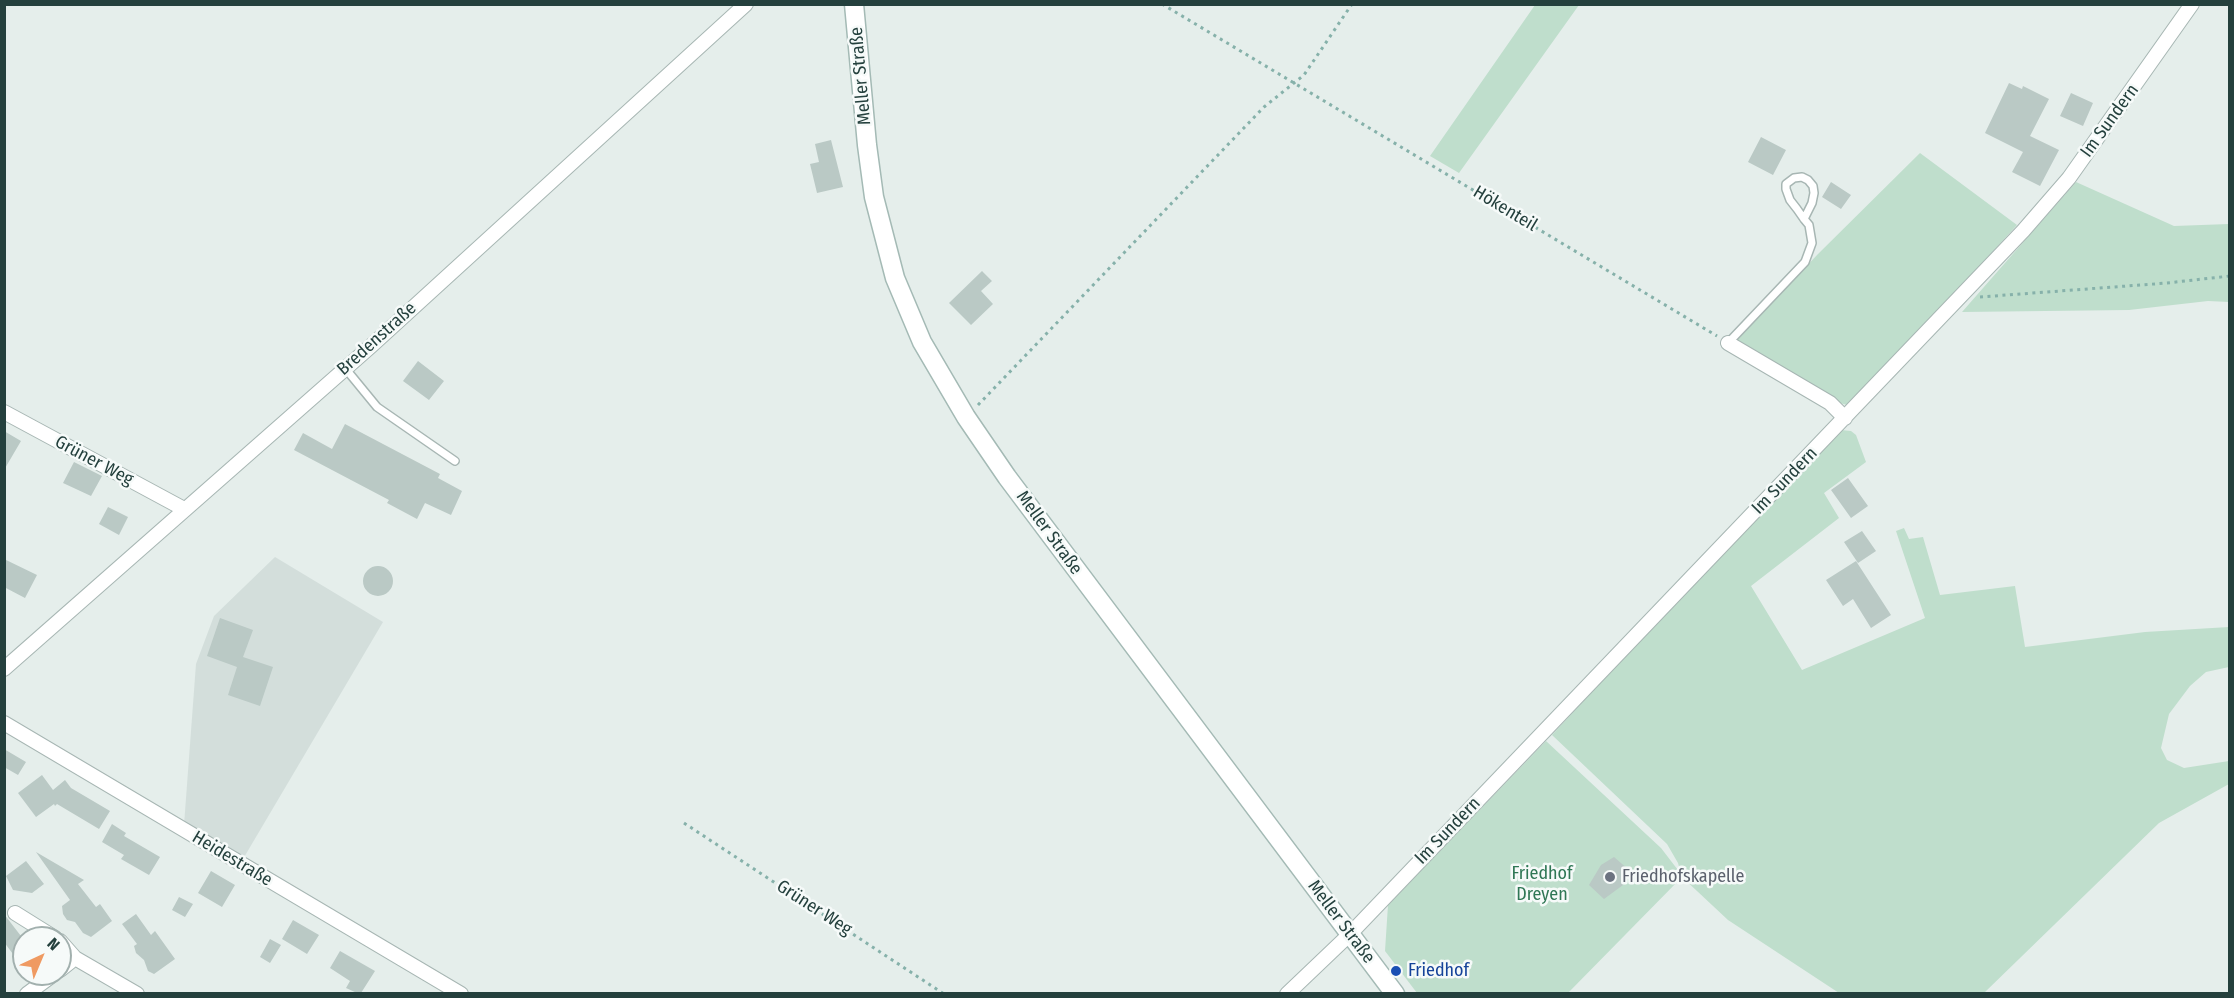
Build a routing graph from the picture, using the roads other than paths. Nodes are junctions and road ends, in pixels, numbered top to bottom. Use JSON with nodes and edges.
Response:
{"nodes":[{"id":1,"x":746,"y":4,"type":"edge"},
{"id":2,"x":854,"y":4,"type":"edge"},
{"id":3,"x":2192,"y":4,"type":"edge"},
{"id":4,"x":1804,"y":219,"type":"junction"},
{"id":5,"x":1728,"y":343,"type":"joint"},
{"id":6,"x":345,"y":368,"type":"junction"},
{"id":7,"x":4,"y":412,"type":"edge"},
{"id":8,"x":1845,"y":418,"type":"junction"},
{"id":9,"x":455,"y":461,"type":"dead end"},
{"id":10,"x":184,"y":509,"type":"junction"},
{"id":11,"x":4,"y":669,"type":"edge"},
{"id":12,"x":4,"y":723,"type":"edge"},
{"id":13,"x":15,"y":913,"type":"dead end"},
{"id":14,"x":36,"y":926,"type":"edge"},
{"id":15,"x":1350,"y":934,"type":"junction"},
{"id":16,"x":72,"y":955,"type":"edge"},
{"id":17,"x":75,"y":958,"type":"junction"},
{"id":18,"x":72,"y":960,"type":"edge"},
{"id":19,"x":137,"y":993,"type":"edge"},
{"id":20,"x":461,"y":993,"type":"edge"},
{"id":21,"x":1287,"y":993,"type":"edge"},
{"id":22,"x":1395,"y":993,"type":"edge"}],
"edges":[{"from":1,"to":6,"type":"street","name":"Bredenstraße"},
{"from":2,"to":15,"type":"main road","name":"Meller Straße"},
{"from":3,"to":8,"type":"street","name":"Im Sundern"},
{"from":4,"to":4,"type":"lane"},
{"from":4,"to":5,"type":"lane"},
{"from":5,"to":8,"type":"street"},
{"from":6,"to":9,"type":"lane"},
{"from":6,"to":10,"type":"street","name":"Bredenstraße"},
{"from":7,"to":10,"type":"street","name":"Grüner Weg"},
{"from":8,"to":15,"type":"street","name":"Im Sundern"},
{"from":10,"to":11,"type":"street","name":"Bredenstraße"},
{"from":12,"to":20,"type":"street","name":"Heidestraße"},
{"from":13,"to":14,"type":"street"},
{"from":15,"to":21,"type":"street","name":"Im Sundern"},
{"from":15,"to":22,"type":"main road","name":"Meller Straße"},
{"from":16,"to":17,"type":"street"},
{"from":17,"to":18,"type":"street"},
{"from":17,"to":19,"type":"street"}]}
